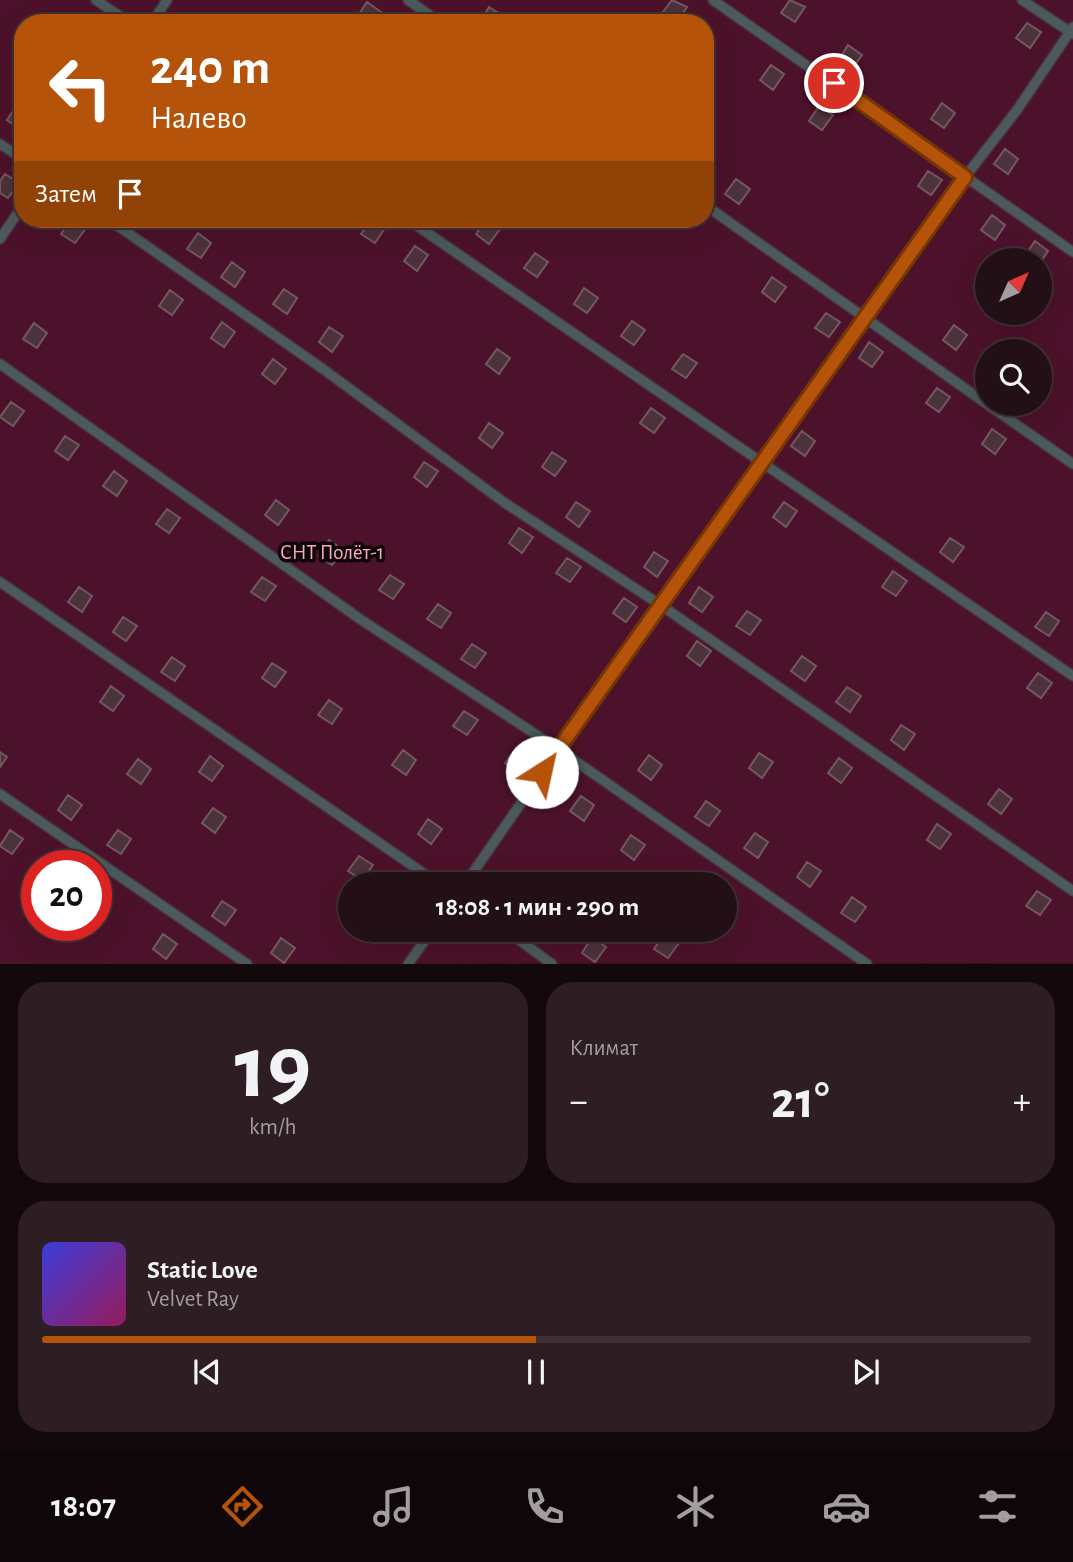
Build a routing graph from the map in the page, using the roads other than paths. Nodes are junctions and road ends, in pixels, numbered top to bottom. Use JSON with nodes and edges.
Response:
{"nodes":[{"id":1,"x":96,"y":0,"type":"edge"},
{"id":2,"x":408,"y":0,"type":"edge"},
{"id":3,"x":713,"y":0,"type":"edge"},
{"id":4,"x":1023,"y":0,"type":"edge"},
{"id":5,"x":117,"y":14,"type":"edge"},
{"id":6,"x":428,"y":14,"type":"edge"},
{"id":7,"x":1072,"y":31,"type":"edge"},
{"id":8,"x":965,"y":177,"type":"junction"},
{"id":9,"x":714,"y":211,"type":"edge"},
{"id":10,"x":14,"y":218,"type":"edge"},
{"id":11,"x":121,"y":228,"type":"edge"},
{"id":12,"x":420,"y":228,"type":"edge"},
{"id":13,"x":0,"y":239,"type":"edge"},
{"id":14,"x":1073,"y":251,"type":"edge"},
{"id":15,"x":866,"y":316,"type":"junction"},
{"id":16,"x":0,"y":364,"type":"edge"},
{"id":17,"x":975,"y":395,"type":"edge"},
{"id":18,"x":1004,"y":416,"type":"edge"},
{"id":19,"x":762,"y":461,"type":"junction"},
{"id":20,"x":1073,"y":464,"type":"edge"},
{"id":21,"x":0,"y":582,"type":"edge"},
{"id":22,"x":659,"y":604,"type":"junction"},
{"id":23,"x":1073,"y":676,"type":"edge"},
{"id":24,"x":558,"y":749,"type":"junction"},
{"id":25,"x":0,"y":794,"type":"edge"},
{"id":26,"x":422,"y":872,"type":"edge"},
{"id":27,"x":473,"y":872,"type":"edge"},
{"id":28,"x":1073,"y":891,"type":"edge"},
{"id":29,"x":424,"y":942,"type":"edge"},
{"id":30,"x":522,"y":942,"type":"edge"},
{"id":31,"x":247,"y":964,"type":"edge"},
{"id":32,"x":408,"y":964,"type":"edge"},
{"id":33,"x":552,"y":964,"type":"edge"},
{"id":34,"x":867,"y":964,"type":"edge"}],
"edges":[{"from":1,"to":5,"type":"lane"},
{"from":2,"to":6,"type":"lane"},
{"from":3,"to":8,"type":"lane"},
{"from":4,"to":7,"type":"lane"},
{"from":7,"to":8,"type":"lane"},
{"from":8,"to":14,"type":"lane"},
{"from":8,"to":15,"type":"lane"},
{"from":9,"to":15,"type":"lane"},
{"from":10,"to":13,"type":"lane"},
{"from":11,"to":22,"type":"lane"},
{"from":12,"to":19,"type":"lane"},
{"from":15,"to":17,"type":"lane"},
{"from":15,"to":19,"type":"lane"},
{"from":16,"to":24,"type":"lane"},
{"from":18,"to":20,"type":"lane"},
{"from":19,"to":22,"type":"lane"},
{"from":19,"to":23,"type":"lane"},
{"from":21,"to":26,"type":"lane"},
{"from":22,"to":24,"type":"lane"},
{"from":22,"to":28,"type":"lane"},
{"from":24,"to":27,"type":"lane"},
{"from":24,"to":34,"type":"lane"},
{"from":25,"to":31,"type":"lane"},
{"from":29,"to":32,"type":"lane"},
{"from":30,"to":33,"type":"lane"}]}
